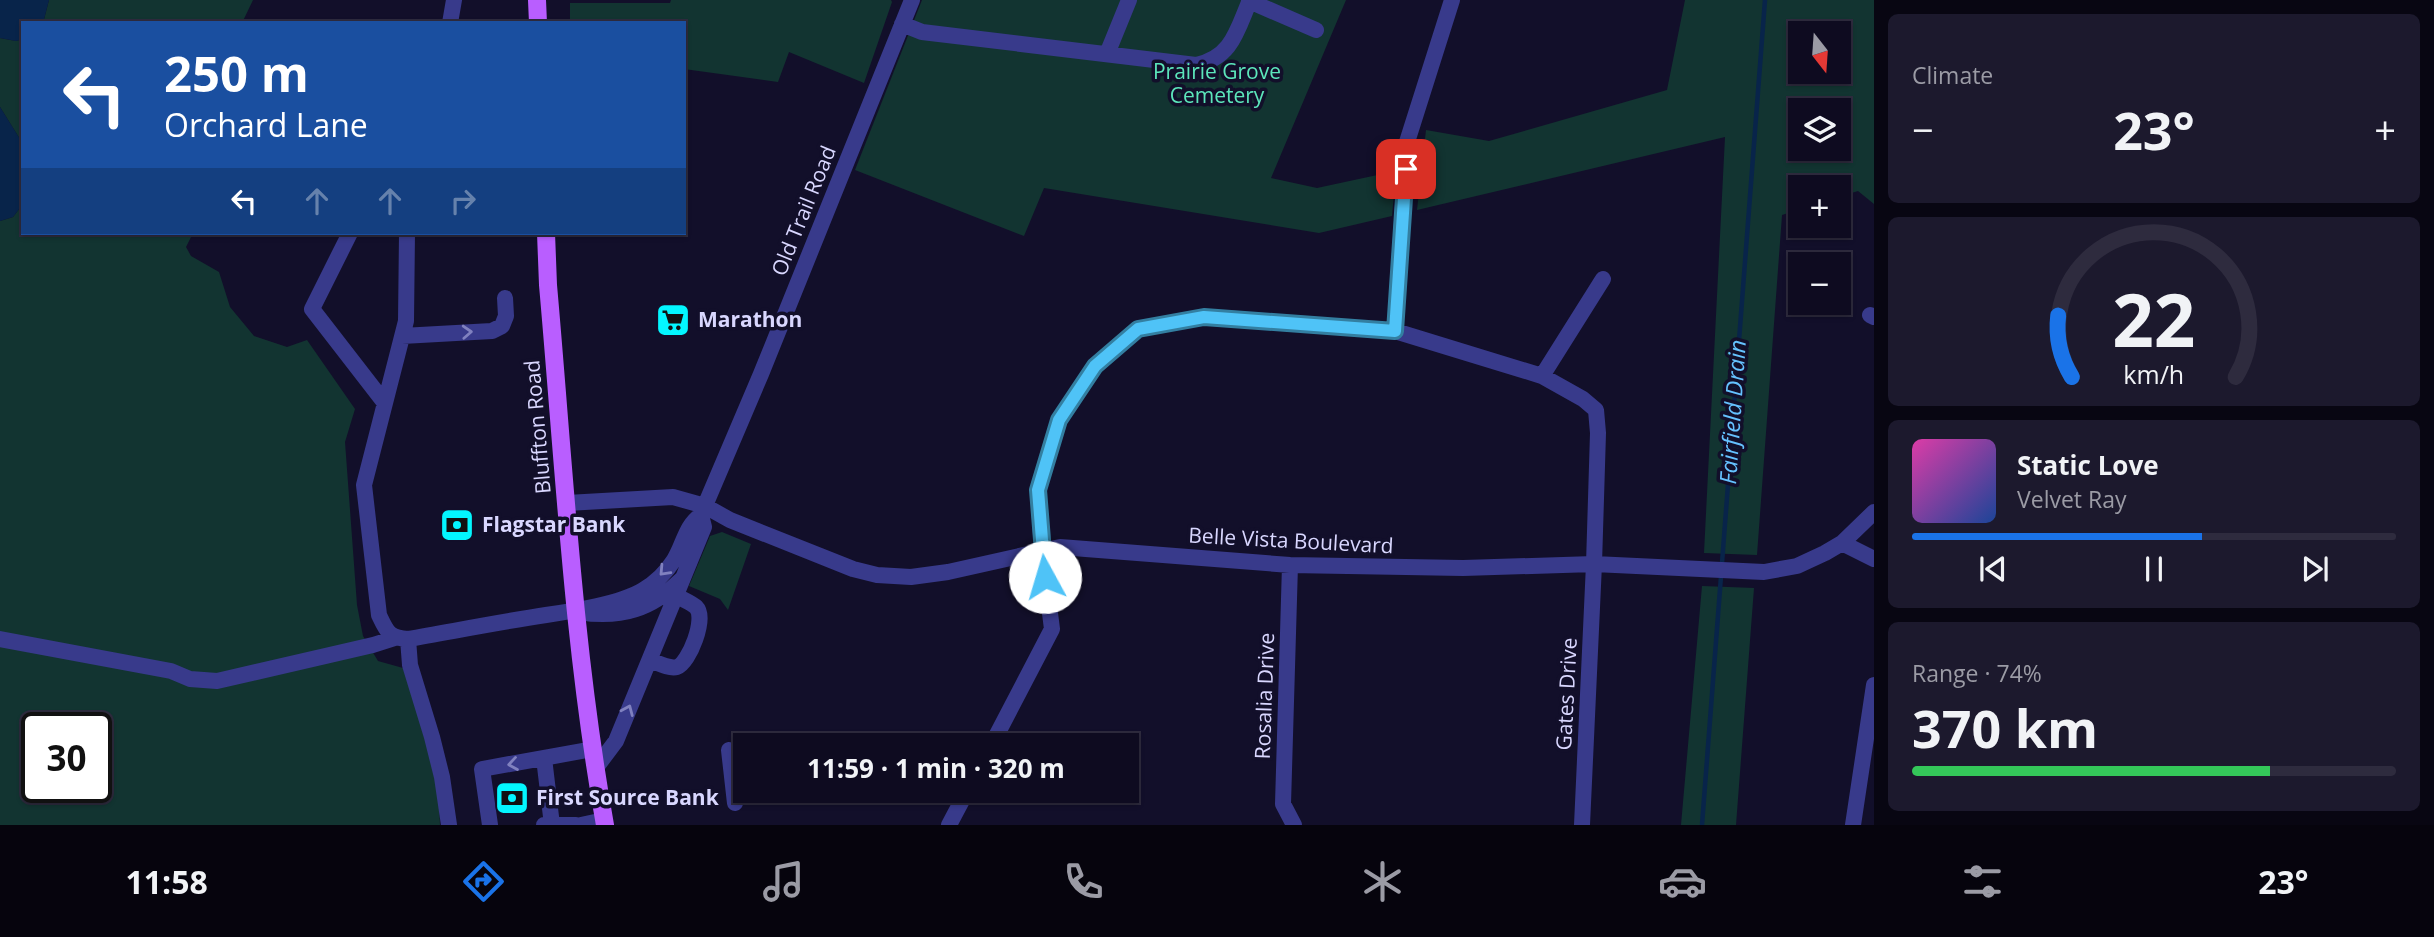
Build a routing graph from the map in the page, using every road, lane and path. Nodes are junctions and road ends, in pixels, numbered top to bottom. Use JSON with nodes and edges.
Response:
{"nodes":[{"id":1,"x":454,"y":0,"type":"edge"},
{"id":2,"x":537,"y":0,"type":"edge"},
{"id":3,"x":912,"y":0,"type":"edge"},
{"id":4,"x":1129,"y":0,"type":"edge"},
{"id":5,"x":1250,"y":0,"type":"edge"},
{"id":6,"x":1452,"y":0,"type":"edge"},
{"id":7,"x":450,"y":21,"type":"edge"},
{"id":8,"x":538,"y":21,"type":"edge"},
{"id":9,"x":902,"y":24,"type":"junction"},
{"id":10,"x":1316,"y":30,"type":"dead end"},
{"id":11,"x":1107,"y":54,"type":"junction"},
{"id":12,"x":349,"y":235,"type":"edge"},
{"id":13,"x":407,"y":235,"type":"edge"},
{"id":14,"x":546,"y":235,"type":"edge"},
{"id":15,"x":1603,"y":279,"type":"dead end"},
{"id":16,"x":505,"y":298,"type":"dead end"},
{"id":17,"x":1395,"y":331,"type":"junction"},
{"id":18,"x":402,"y":336,"type":"junction"},
{"id":19,"x":1542,"y":376,"type":"junction"},
{"id":20,"x":384,"y":402,"type":"junction"},
{"id":21,"x":567,"y":503,"type":"junction"},
{"id":22,"x":703,"y":511,"type":"junction"},
{"id":23,"x":1874,"y":512,"type":"edge"},
{"id":24,"x":1842,"y":543,"type":"junction"},
{"id":25,"x":1042,"y":550,"type":"junction"},
{"id":26,"x":1874,"y":559,"type":"edge"},
{"id":27,"x":1594,"y":564,"type":"junction"},
{"id":28,"x":1290,"y":565,"type":"junction"},
{"id":29,"x":684,"y":577,"type":"junction"},
{"id":30,"x":677,"y":596,"type":"junction"},
{"id":31,"x":576,"y":612,"type":"junction"},
{"id":32,"x":402,"y":638,"type":"junction"},
{"id":33,"x":0,"y":639,"type":"edge"},
{"id":34,"x":650,"y":660,"type":"junction"},
{"id":35,"x":1874,"y":685,"type":"edge"},
{"id":36,"x":998,"y":733,"type":"edge"},
{"id":37,"x":593,"y":749,"type":"junction"},
{"id":38,"x":729,"y":750,"type":"dead end"},
{"id":39,"x":544,"y":758,"type":"junction"},
{"id":40,"x":595,"y":769,"type":"junction"},
{"id":41,"x":733,"y":780,"type":"edge"},
{"id":42,"x":961,"y":803,"type":"edge"},
{"id":43,"x":605,"y":822,"type":"edge"},
{"id":44,"x":449,"y":825,"type":"edge"},
{"id":45,"x":490,"y":825,"type":"edge"},
{"id":46,"x":548,"y":825,"type":"edge"},
{"id":47,"x":579,"y":825,"type":"edge"},
{"id":48,"x":949,"y":825,"type":"edge"},
{"id":49,"x":1294,"y":825,"type":"edge"},
{"id":50,"x":1582,"y":825,"type":"edge"},
{"id":51,"x":1853,"y":825,"type":"edge"}],
"edges":[{"from":1,"to":7,"type":"street"},
{"from":2,"to":8,"type":"main road"},
{"from":3,"to":9,"type":"street","name":"Old Trail Road"},
{"from":4,"to":11,"type":"street"},
{"from":5,"to":10,"type":"street"},
{"from":5,"to":11,"type":"street"},
{"from":6,"to":17,"type":"street"},
{"from":9,"to":11,"type":"street"},
{"from":9,"to":22,"type":"street","name":"Old Trail Road"},
{"from":12,"to":20,"type":"street"},
{"from":13,"to":18,"type":"street"},
{"from":14,"to":21,"type":"main road","name":"Bluffton Road"},
{"from":15,"to":19,"type":"street"},
{"from":18,"to":16,"type":"street","one_way":true},
{"from":17,"to":19,"type":"street"},
{"from":17,"to":25,"type":"street"},
{"from":18,"to":20,"type":"street"},
{"from":19,"to":27,"type":"street","name":"Gates Drive"},
{"from":20,"to":32,"type":"street"},
{"from":21,"to":22,"type":"street","name":"Belle Vista Boulevard"},
{"from":21,"to":31,"type":"main road","name":"Bluffton Road"},
{"from":22,"to":25,"type":"street","name":"Belle Vista Boulevard"},
{"from":22,"to":29,"type":"street","name":"Old Trail Road"},
{"from":22,"to":31,"type":"street","name":"Old Trail Road","one_way":true},
{"from":23,"to":24,"type":"street","name":"Belle Vista Boulevard"},
{"from":24,"to":26,"type":"street"},
{"from":24,"to":27,"type":"street","name":"Belle Vista Boulevard"},
{"from":25,"to":28,"type":"street","name":"Belle Vista Boulevard"},
{"from":25,"to":36,"type":"street"},
{"from":27,"to":28,"type":"street","name":"Belle Vista Boulevard"},
{"from":27,"to":50,"type":"street","name":"Gates Drive"},
{"from":28,"to":49,"type":"street","name":"Rosalia Drive"},
{"from":29,"to":30,"type":"street","name":"Old Trail Road"},
{"from":29,"to":31,"type":"street","name":"Old Trail Road"},
{"from":30,"to":34,"type":"street","name":"Old Trail Road"},
{"from":30,"to":34,"type":"street"},
{"from":31,"to":32,"type":"street"},
{"from":31,"to":37,"type":"main road","name":"Bluffton Road"},
{"from":32,"to":33,"type":"street"},
{"from":32,"to":44,"type":"street"},
{"from":40,"to":34,"type":"street","name":"Old Trail Road","one_way":true},
{"from":35,"to":51,"type":"street"},
{"from":37,"to":39,"type":"street"},
{"from":37,"to":40,"type":"main road","name":"Bluffton Road"},
{"from":38,"to":41,"type":"street"},
{"from":39,"to":45,"type":"street","one_way":true},
{"from":39,"to":46,"type":"street"},
{"from":40,"to":43,"type":"main road","name":"Bluffton Road"},
{"from":42,"to":48,"type":"street"},
{"from":43,"to":47,"type":"street"},
{"from":46,"to":47,"type":"street"}]}
